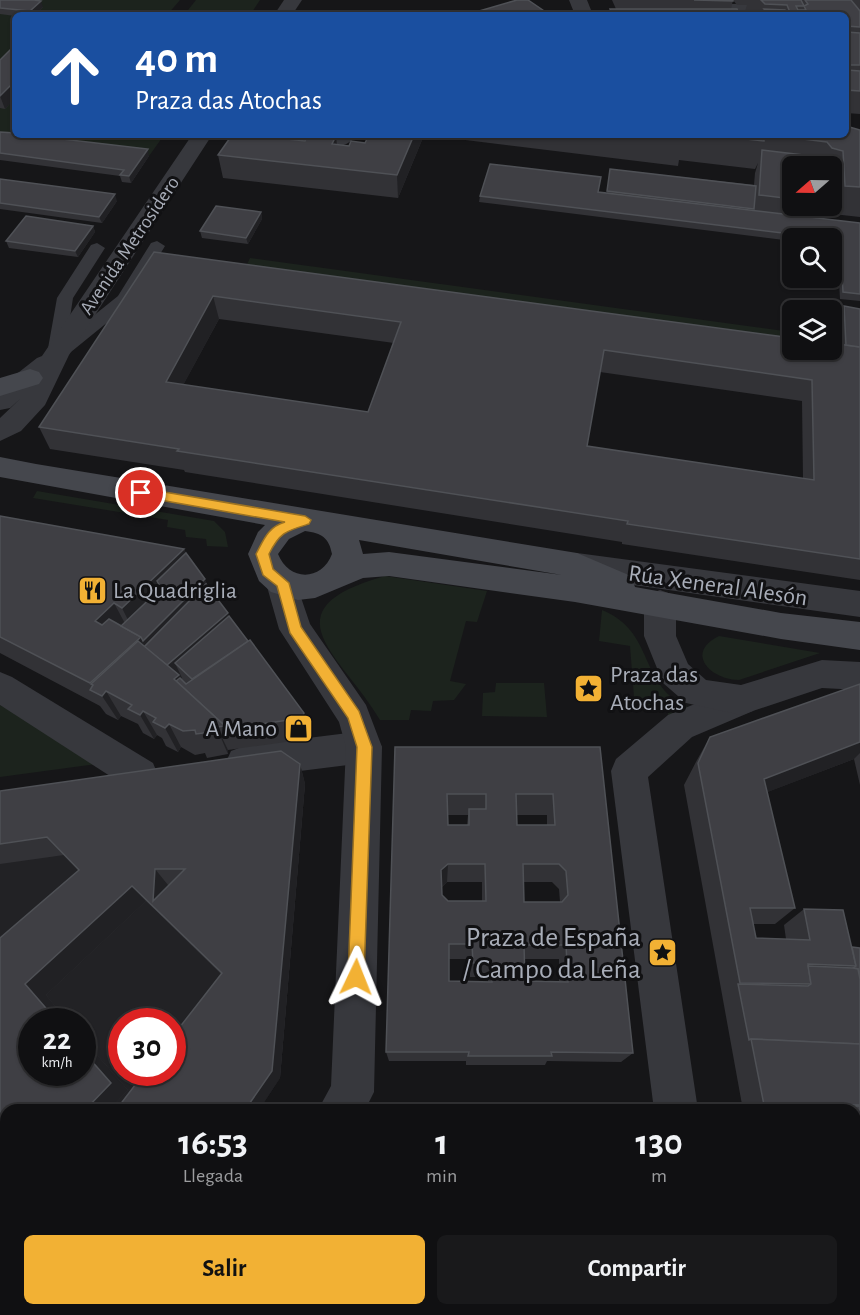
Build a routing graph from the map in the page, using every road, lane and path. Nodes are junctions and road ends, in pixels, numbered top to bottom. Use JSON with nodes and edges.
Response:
{"nodes":[{"id":1,"x":860,"y":4,"type":"edge"},
{"id":2,"x":834,"y":7,"type":"edge"},
{"id":3,"x":731,"y":8,"type":"edge"},
{"id":4,"x":200,"y":138,"type":"edge"},
{"id":5,"x":291,"y":138,"type":"edge"},
{"id":6,"x":344,"y":138,"type":"edge"},
{"id":7,"x":157,"y":246,"type":"dead end"},
{"id":8,"x":97,"y":248,"type":"dead end"},
{"id":9,"x":56,"y":354,"type":"junction"},
{"id":10,"x":30,"y":378,"type":"junction"},
{"id":11,"x":0,"y":387,"type":"edge"},
{"id":12,"x":0,"y":401,"type":"edge"},
{"id":13,"x":0,"y":432,"type":"edge"},
{"id":14,"x":0,"y":467,"type":"edge"},
{"id":15,"x":226,"y":506,"type":"junction"},
{"id":16,"x":313,"y":521,"type":"junction"},
{"id":17,"x":577,"y":565,"type":"junction"},
{"id":18,"x":273,"y":574,"type":"junction"},
{"id":19,"x":337,"y":574,"type":"junction"},
{"id":20,"x":660,"y":603,"type":"junction"},
{"id":21,"x":860,"y":604,"type":"edge"},
{"id":22,"x":860,"y":636,"type":"edge"},
{"id":23,"x":860,"y":676,"type":"edge"},
{"id":24,"x":0,"y":687,"type":"edge"},
{"id":25,"x":741,"y":700,"type":"junction"},
{"id":26,"x":364,"y":747,"type":"junction"},
{"id":27,"x":208,"y":766,"type":"edge"},
{"id":28,"x":174,"y":771,"type":"edge"},
{"id":29,"x":140,"y":775,"type":"junction"},
{"id":30,"x":93,"y":781,"type":"edge"},
{"id":31,"x":344,"y":1104,"type":"edge"},
{"id":32,"x":675,"y":1104,"type":"edge"}],
"edges":[{"from":1,"to":2,"type":"street"},
{"from":2,"to":3,"type":"street"},
{"from":4,"to":9,"type":"street","name":"Avenida Metrosidero"},
{"from":5,"to":6,"type":"street"},
{"from":7,"to":9,"type":"lane"},
{"from":8,"to":9,"type":"lane"},
{"from":9,"to":10,"type":"street","name":"Avenida Metrosidero"},
{"from":9,"to":13,"type":"street","name":"Avenida Metrosidero"},
{"from":10,"to":11,"type":"main road"},
{"from":10,"to":12,"type":"street","name":"Avenida Metrosidero"},
{"from":14,"to":15,"type":"main road"},
{"from":15,"to":16,"type":"main road"},
{"from":15,"to":18,"type":"main road"},
{"from":16,"to":17,"type":"main road"},
{"from":16,"to":18,"type":"main road"},
{"from":16,"to":19,"type":"main road"},
{"from":17,"to":20,"type":"main road"},
{"from":17,"to":21,"type":"street","name":"Rúa Xeneral Alesón"},
{"from":18,"to":19,"type":"main road"},
{"from":18,"to":26,"type":"street"},
{"from":19,"to":20,"type":"main road"},
{"from":20,"to":22,"type":"main road"},
{"from":20,"to":25,"type":"street"},
{"from":23,"to":25,"type":"street"},
{"from":24,"to":29,"type":"street"},
{"from":25,"to":32,"type":"street"},
{"from":26,"to":27,"type":"street"},
{"from":26,"to":31,"type":"street"},
{"from":28,"to":29,"type":"street"},
{"from":29,"to":30,"type":"street"}]}
